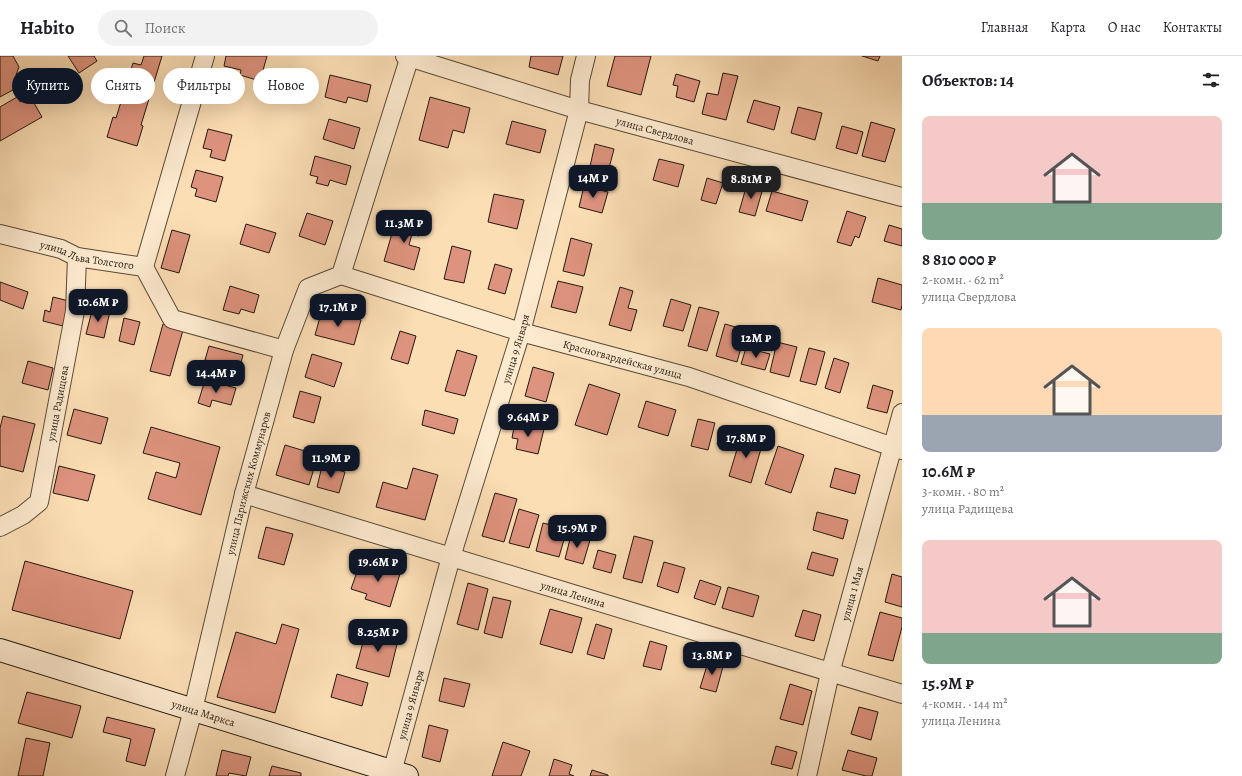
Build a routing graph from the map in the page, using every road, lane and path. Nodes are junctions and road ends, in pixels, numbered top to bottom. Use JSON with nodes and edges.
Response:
{"nodes":[{"id":1,"x":205,"y":56,"type":"edge"},
{"id":2,"x":586,"y":56,"type":"edge"},
{"id":3,"x":408,"y":57,"type":"edge"},
{"id":4,"x":579,"y":110,"type":"junction"},
{"id":5,"x":902,"y":197,"type":"edge"},
{"id":6,"x":0,"y":234,"type":"edge"},
{"id":7,"x":77,"y":257,"type":"junction"},
{"id":8,"x":144,"y":267,"type":"junction"},
{"id":9,"x":341,"y":275,"type":"junction"},
{"id":10,"x":521,"y":332,"type":"junction"},
{"id":11,"x":284,"y":350,"type":"junction"},
{"id":12,"x":902,"y":413,"type":"edge"},
{"id":13,"x":897,"y":449,"type":"edge"},
{"id":14,"x":244,"y":494,"type":"junction"},
{"id":15,"x":0,"y":527,"type":"edge"},
{"id":16,"x":451,"y":557,"type":"junction"},
{"id":17,"x":1,"y":653,"type":"edge"},
{"id":18,"x":830,"y":673,"type":"junction"},
{"id":19,"x":902,"y":694,"type":"edge"},
{"id":20,"x":193,"y":710,"type":"junction"},
{"id":21,"x":397,"y":774,"type":"edge"},
{"id":22,"x":175,"y":776,"type":"edge"},
{"id":23,"x":807,"y":776,"type":"edge"}],
"edges":[{"from":1,"to":8,"type":"street"},
{"from":2,"to":4,"type":"street","name":"улица 9 Января"},
{"from":3,"to":4,"type":"street","name":"улица Свердлова"},
{"from":3,"to":9,"type":"street"},
{"from":4,"to":5,"type":"street","name":"улица Свердлова"},
{"from":4,"to":10,"type":"street","name":"улица 9 Января"},
{"from":6,"to":7,"type":"street","name":"улица Льва Толстого"},
{"from":7,"to":8,"type":"street","name":"улица Льва Толстого"},
{"from":7,"to":15,"type":"street","name":"улица Радищева"},
{"from":8,"to":11,"type":"street","name":"улица Льва Толстого"},
{"from":9,"to":10,"type":"street","name":"Красногвардейская улица"},
{"from":9,"to":11,"type":"street","name":"улица Парижских Коммунаров"},
{"from":10,"to":13,"type":"street","name":"Красногвардейская улица"},
{"from":10,"to":16,"type":"street","name":"улица 9 Января"},
{"from":11,"to":14,"type":"street","name":"улица Парижских Коммунаров"},
{"from":12,"to":13,"type":"street","name":"улица 1 Мая"},
{"from":13,"to":18,"type":"street","name":"улица 1 Мая"},
{"from":14,"to":16,"type":"street","name":"улица Ленина"},
{"from":14,"to":20,"type":"street","name":"улица Парижских Коммунаров"},
{"from":16,"to":18,"type":"street","name":"улица Ленина"},
{"from":16,"to":21,"type":"street","name":"улица 9 Января"},
{"from":17,"to":20,"type":"street","name":"улица Маркса"},
{"from":18,"to":19,"type":"street","name":"улица Ленина"},
{"from":18,"to":23,"type":"street","name":"улица 1 Мая"},
{"from":20,"to":21,"type":"street","name":"улица Маркса"},
{"from":20,"to":22,"type":"street","name":"улица Парижских Коммунаров"}]}
